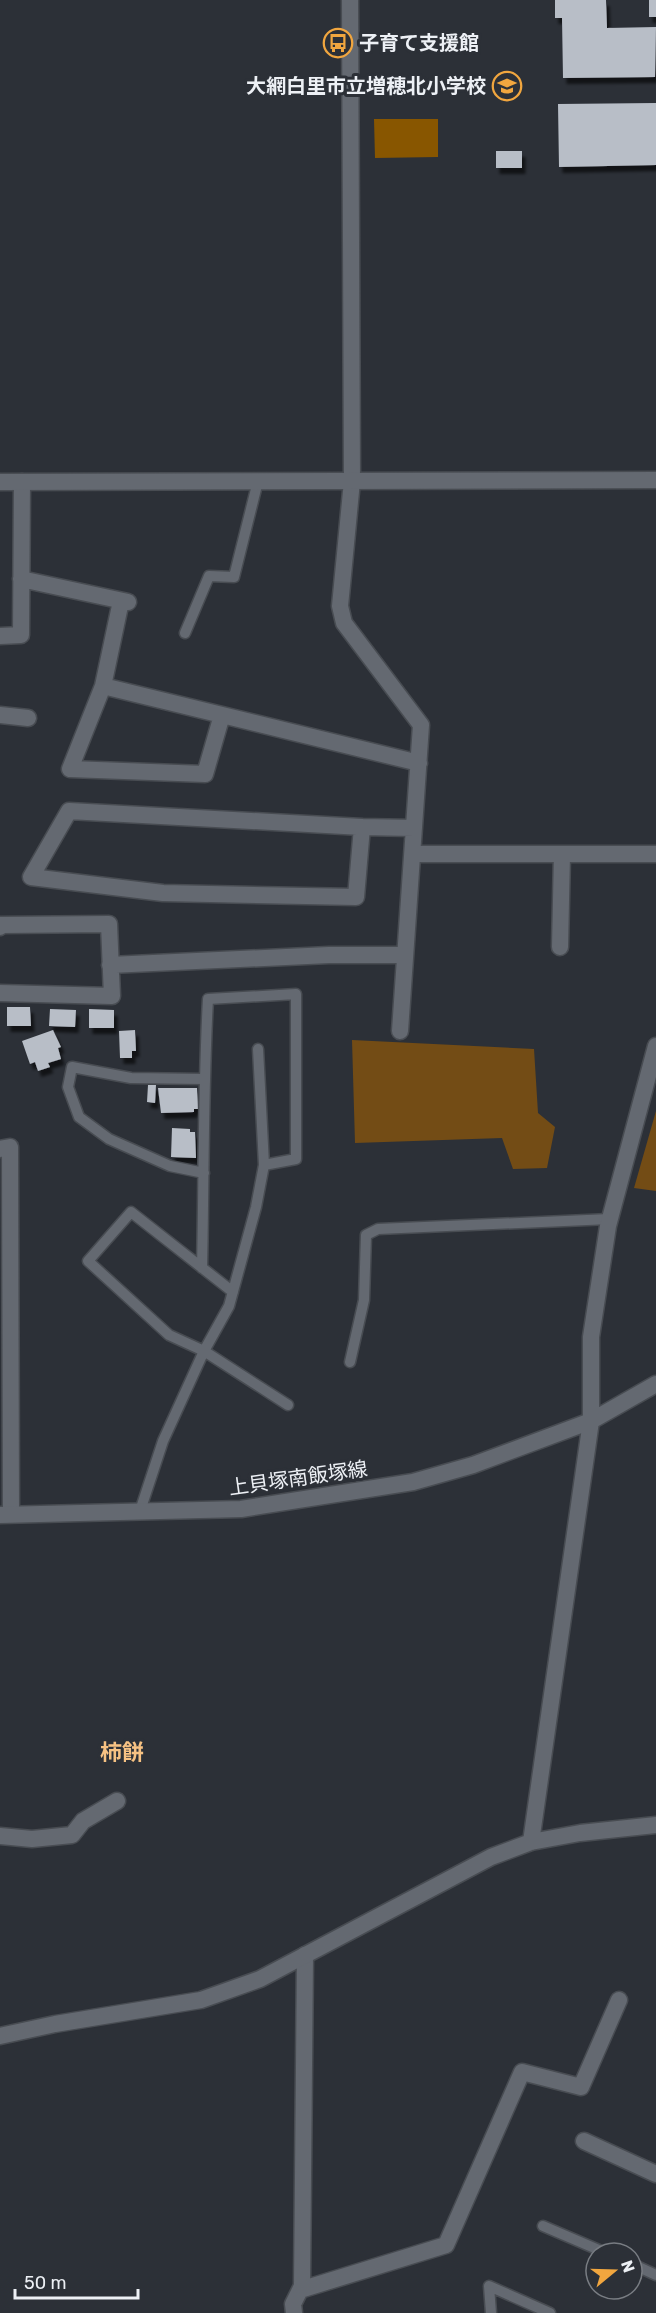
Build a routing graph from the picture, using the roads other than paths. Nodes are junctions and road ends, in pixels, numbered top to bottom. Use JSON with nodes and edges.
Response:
{"nodes":[{"id":1,"x":350,"y":0,"type":"edge"},
{"id":2,"x":656,"y":480,"type":"edge"},
{"id":3,"x":258,"y":481,"type":"junction"},
{"id":4,"x":352,"y":481,"type":"junction"},
{"id":5,"x":0,"y":482,"type":"edge"},
{"id":6,"x":22,"y":482,"type":"junction"},
{"id":7,"x":21,"y":579,"type":"junction"},
{"id":8,"x":184,"y":633,"type":"dead end"},
{"id":9,"x":0,"y":636,"type":"edge"},
{"id":10,"x":103,"y":686,"type":"junction"},
{"id":11,"x":0,"y":715,"type":"edge"},
{"id":12,"x":222,"y":715,"type":"junction"},
{"id":13,"x":28,"y":718,"type":"dead end"},
{"id":14,"x":419,"y":763,"type":"junction"},
{"id":15,"x":362,"y":828,"type":"junction"},
{"id":16,"x":414,"y":828,"type":"junction"},
{"id":17,"x":562,"y":854,"type":"junction"},
{"id":18,"x":656,"y":854,"type":"edge"},
{"id":19,"x":413,"y":855,"type":"junction"},
{"id":20,"x":0,"y":927,"type":"edge"},
{"id":21,"x":560,"y":947,"type":"dead end"},
{"id":22,"x":405,"y":955,"type":"junction"},
{"id":23,"x":110,"y":965,"type":"junction"},
{"id":24,"x":0,"y":993,"type":"edge"},
{"id":25,"x":400,"y":1031,"type":"dead end"},
{"id":26,"x":656,"y":1046,"type":"edge"},
{"id":27,"x":258,"y":1049,"type":"dead end"},
{"id":28,"x":203,"y":1079,"type":"junction"},
{"id":29,"x":5,"y":1148,"type":"edge"},
{"id":30,"x":264,"y":1165,"type":"junction"},
{"id":31,"x":204,"y":1173,"type":"junction"},
{"id":32,"x":610,"y":1219,"type":"junction"},
{"id":33,"x":202,"y":1268,"type":"junction"},
{"id":34,"x":233,"y":1292,"type":"junction"},
{"id":35,"x":5,"y":1333,"type":"edge"},
{"id":36,"x":204,"y":1352,"type":"junction"},
{"id":37,"x":350,"y":1362,"type":"dead end"},
{"id":38,"x":656,"y":1384,"type":"edge"},
{"id":39,"x":288,"y":1405,"type":"dead end"},
{"id":40,"x":591,"y":1421,"type":"junction"},
{"id":41,"x":140,"y":1511,"type":"junction"},
{"id":42,"x":6,"y":1514,"type":"edge"},
{"id":43,"x":117,"y":1801,"type":"dead end"},
{"id":44,"x":656,"y":1825,"type":"edge"},
{"id":45,"x":0,"y":1836,"type":"edge"},
{"id":46,"x":531,"y":1842,"type":"junction"},
{"id":47,"x":304,"y":1955,"type":"junction"},
{"id":48,"x":619,"y":2000,"type":"dead end"},
{"id":49,"x":0,"y":2036,"type":"edge"},
{"id":50,"x":584,"y":2141,"type":"dead end"},
{"id":51,"x":656,"y":2174,"type":"edge"},
{"id":52,"x":543,"y":2226,"type":"dead end"},
{"id":53,"x":584,"y":2244,"type":"edge"},
{"id":54,"x":300,"y":2290,"type":"junction"},
{"id":55,"x":294,"y":2313,"type":"edge"},
{"id":56,"x":491,"y":2313,"type":"edge"},
{"id":57,"x":550,"y":2313,"type":"edge"}],
"edges":[{"from":1,"to":4,"type":"street"},
{"from":2,"to":4,"type":"street"},
{"from":3,"to":4,"type":"street"},
{"from":3,"to":6,"type":"street"},
{"from":3,"to":8,"type":"lane"},
{"from":4,"to":14,"type":"street"},
{"from":5,"to":6,"type":"street"},
{"from":6,"to":7,"type":"street"},
{"from":7,"to":9,"type":"street"},
{"from":7,"to":10,"type":"street"},
{"from":10,"to":12,"type":"street"},
{"from":10,"to":12,"type":"street"},
{"from":11,"to":13,"type":"street"},
{"from":12,"to":14,"type":"street"},
{"from":14,"to":16,"type":"street"},
{"from":15,"to":15,"type":"street"},
{"from":15,"to":16,"type":"street"},
{"from":16,"to":19,"type":"street"},
{"from":17,"to":18,"type":"street"},
{"from":17,"to":19,"type":"street"},
{"from":17,"to":21,"type":"street"},
{"from":19,"to":22,"type":"street"},
{"from":20,"to":23,"type":"street"},
{"from":22,"to":23,"type":"street"},
{"from":22,"to":25,"type":"street"},
{"from":23,"to":24,"type":"street"},
{"from":26,"to":32,"type":"street"},
{"from":27,"to":30,"type":"lane"},
{"from":28,"to":30,"type":"lane"},
{"from":28,"to":31,"type":"lane"},
{"from":28,"to":31,"type":"lane"},
{"from":29,"to":35,"type":"street"},
{"from":30,"to":34,"type":"lane"},
{"from":31,"to":33,"type":"lane"},
{"from":32,"to":37,"type":"lane"},
{"from":32,"to":40,"type":"street"},
{"from":33,"to":34,"type":"lane"},
{"from":33,"to":36,"type":"lane"},
{"from":34,"to":36,"type":"lane"},
{"from":35,"to":42,"type":"street"},
{"from":36,"to":39,"type":"lane"},
{"from":36,"to":41,"type":"lane"},
{"from":38,"to":40,"type":"street","name":"上貝塚南飯塚線"},
{"from":40,"to":41,"type":"street","name":"上貝塚南飯塚線"},
{"from":40,"to":46,"type":"street"},
{"from":41,"to":42,"type":"street","name":"上貝塚南飯塚線"},
{"from":43,"to":45,"type":"street"},
{"from":44,"to":46,"type":"street"},
{"from":46,"to":47,"type":"street"},
{"from":47,"to":49,"type":"street"},
{"from":47,"to":54,"type":"street"},
{"from":48,"to":54,"type":"street"},
{"from":50,"to":51,"type":"street"},
{"from":52,"to":53,"type":"lane"},
{"from":54,"to":55,"type":"street"},
{"from":56,"to":57,"type":"lane"}]}
